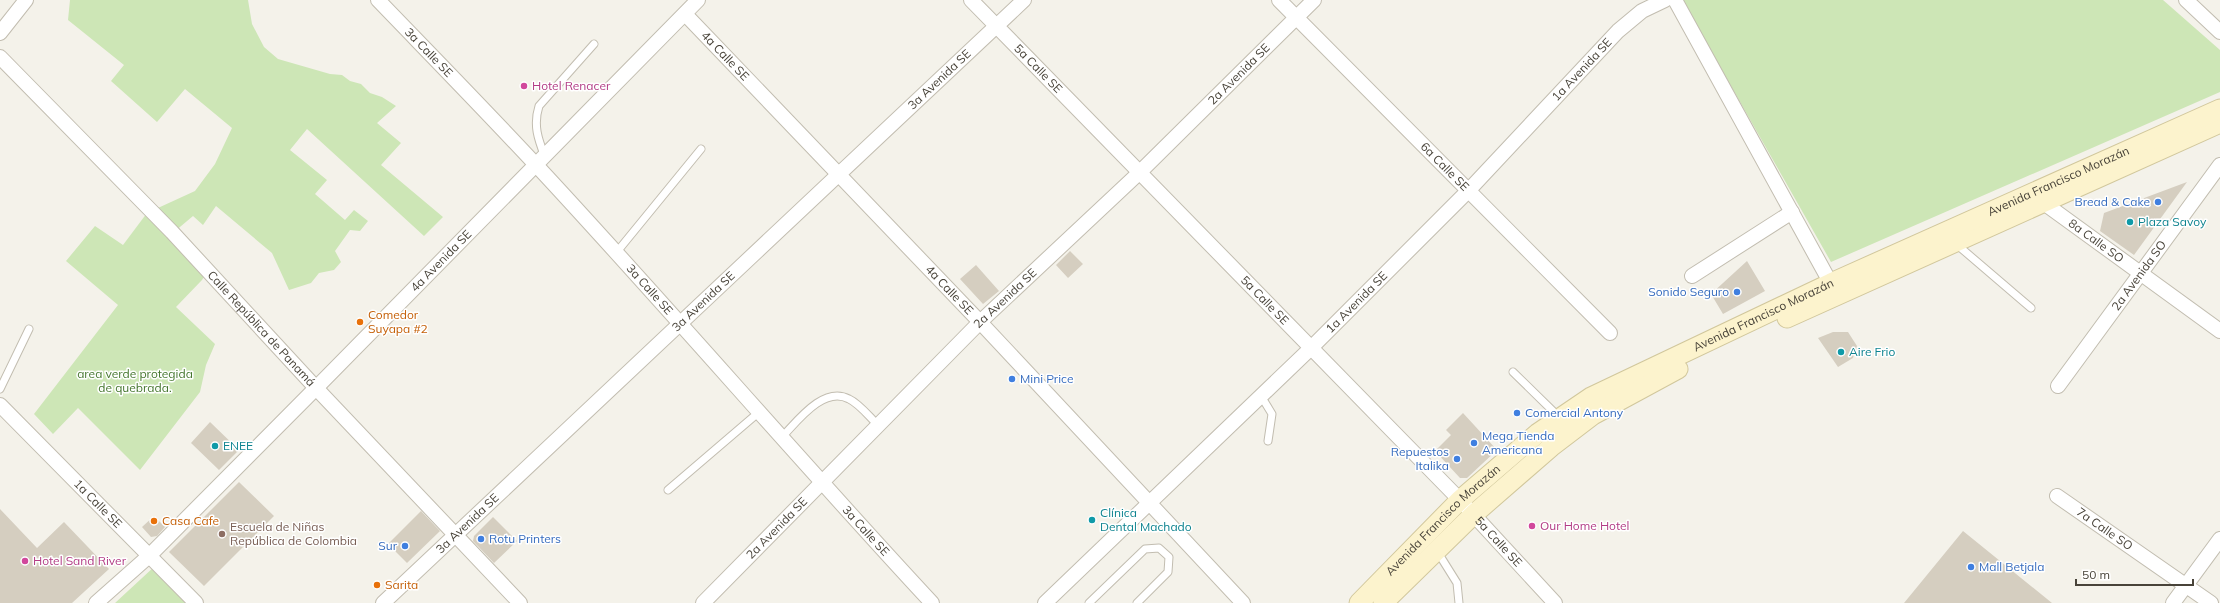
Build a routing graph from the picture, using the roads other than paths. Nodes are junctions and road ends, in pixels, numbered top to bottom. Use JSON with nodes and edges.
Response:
{"nodes":[{"id":1,"x":26,"y":0,"type":"edge"},
{"id":2,"x":378,"y":0,"type":"edge"},
{"id":3,"x":698,"y":0,"type":"edge"},
{"id":4,"x":971,"y":0,"type":"edge"},
{"id":5,"x":1024,"y":0,"type":"edge"},
{"id":6,"x":1279,"y":0,"type":"edge"},
{"id":7,"x":1314,"y":0,"type":"edge"},
{"id":8,"x":1665,"y":0,"type":"edge"},
{"id":9,"x":1675,"y":0,"type":"edge"},
{"id":10,"x":2186,"y":0,"type":"edge"},
{"id":11,"x":684,"y":14,"type":"junction"},
{"id":12,"x":1296,"y":17,"type":"junction"},
{"id":13,"x":996,"y":26,"type":"junction"},
{"id":14,"x":2220,"y":32,"type":"edge"},
{"id":15,"x":0,"y":33,"type":"edge"},
{"id":16,"x":594,"y":44,"type":"dead end"},
{"id":17,"x":0,"y":58,"type":"edge"},
{"id":18,"x":2220,"y":109,"type":"edge"},
{"id":19,"x":2220,"y":123,"type":"edge"},
{"id":20,"x":701,"y":149,"type":"dead end"},
{"id":21,"x":541,"y":162,"type":"junction"},
{"id":22,"x":2220,"y":165,"type":"edge"},
{"id":23,"x":1140,"y":172,"type":"junction"},
{"id":24,"x":838,"y":174,"type":"junction"},
{"id":25,"x":1468,"y":191,"type":"junction"},
{"id":26,"x":2037,"y":198,"type":"junction"},
{"id":27,"x":1792,"y":212,"type":"junction"},
{"id":28,"x":1955,"y":243,"type":"junction"},
{"id":29,"x":616,"y":253,"type":"junction"},
{"id":30,"x":2140,"y":273,"type":"junction"},
{"id":31,"x":1692,"y":276,"type":"dead end"},
{"id":32,"x":1834,"y":289,"type":"junction"},
{"id":33,"x":2031,"y":308,"type":"dead end"},
{"id":34,"x":980,"y":322,"type":"junction"},
{"id":35,"x":681,"y":324,"type":"junction"},
{"id":36,"x":29,"y":329,"type":"dead end"},
{"id":37,"x":2220,"y":331,"type":"edge"},
{"id":38,"x":1610,"y":333,"type":"dead end"},
{"id":39,"x":1311,"y":348,"type":"junction"},
{"id":40,"x":1661,"y":370,"type":"junction"},
{"id":41,"x":1512,"y":372,"type":"dead end"},
{"id":42,"x":2058,"y":386,"type":"dead end"},
{"id":43,"x":316,"y":388,"type":"junction"},
{"id":44,"x":0,"y":389,"type":"edge"},
{"id":45,"x":1261,"y":396,"type":"junction"},
{"id":46,"x":0,"y":405,"type":"edge"},
{"id":47,"x":758,"y":413,"type":"junction"},
{"id":48,"x":1559,"y":417,"type":"junction"},
{"id":49,"x":879,"y":426,"type":"junction"},
{"id":50,"x":781,"y":438,"type":"junction"},
{"id":51,"x":1268,"y":441,"type":"dead end"},
{"id":52,"x":822,"y":484,"type":"junction"},
{"id":53,"x":668,"y":490,"type":"dead end"},
{"id":54,"x":2057,"y":496,"type":"dead end"},
{"id":55,"x":1460,"y":500,"type":"junction"},
{"id":56,"x":1149,"y":502,"type":"junction"},
{"id":57,"x":1474,"y":514,"type":"junction"},
{"id":58,"x":456,"y":536,"type":"junction"},
{"id":59,"x":2220,"y":539,"type":"edge"},
{"id":60,"x":1437,"y":551,"type":"junction"},
{"id":61,"x":149,"y":556,"type":"junction"},
{"id":62,"x":2186,"y":585,"type":"junction"},
{"id":63,"x":96,"y":603,"type":"edge"},
{"id":64,"x":196,"y":603,"type":"edge"},
{"id":65,"x":383,"y":603,"type":"edge"},
{"id":66,"x":520,"y":603,"type":"edge"},
{"id":67,"x":703,"y":603,"type":"edge"},
{"id":68,"x":932,"y":603,"type":"edge"},
{"id":69,"x":1045,"y":603,"type":"edge"},
{"id":70,"x":1090,"y":603,"type":"edge"},
{"id":71,"x":1137,"y":603,"type":"edge"},
{"id":72,"x":1243,"y":603,"type":"edge"},
{"id":73,"x":1359,"y":603,"type":"edge"},
{"id":74,"x":1383,"y":603,"type":"edge"},
{"id":75,"x":1459,"y":603,"type":"edge"},
{"id":76,"x":1556,"y":603,"type":"edge"},
{"id":77,"x":2172,"y":603,"type":"edge"},
{"id":78,"x":2211,"y":603,"type":"edge"}],
"edges":[{"from":1,"to":15,"type":"street"},
{"from":2,"to":21,"type":"street","name":"3a Calle SE"},
{"from":3,"to":11,"type":"street","name":"4a Avenida SE"},
{"from":4,"to":13,"type":"street","name":"5a Calle SE"},
{"from":5,"to":13,"type":"street","name":"3a Avenida SE"},
{"from":6,"to":12,"type":"street","name":"6a Calle SE"},
{"from":7,"to":12,"type":"street","name":"2a Avenida SE"},
{"from":8,"to":25,"type":"street","name":"1a Avenida SE"},
{"from":9,"to":27,"type":"street"},
{"from":10,"to":14,"type":"street"},
{"from":11,"to":21,"type":"street","name":"4a Avenida SE"},
{"from":11,"to":24,"type":"street","name":"4a Calle SE"},
{"from":12,"to":23,"type":"street","name":"2a Avenida SE"},
{"from":12,"to":25,"type":"street","name":"6a Calle SE"},
{"from":13,"to":23,"type":"street","name":"5a Calle SE"},
{"from":13,"to":24,"type":"street","name":"3a Avenida SE"},
{"from":16,"to":21,"type":"lane"},
{"from":17,"to":43,"type":"street","name":"Calle República de Panamá"},
{"from":18,"to":26,"type":"main road","name":"Avenida Francisco Morazán"},
{"from":19,"to":26,"type":"main road","name":"Avenida Francisco Morazán"},
{"from":20,"to":29,"type":"lane"},
{"from":21,"to":29,"type":"street","name":"3a Calle SE"},
{"from":21,"to":43,"type":"street","name":"4a Avenida SE"},
{"from":22,"to":30,"type":"street","name":"2a Avenida SO"},
{"from":23,"to":34,"type":"street","name":"2a Avenida SE"},
{"from":23,"to":39,"type":"street","name":"5a Calle SE"},
{"from":24,"to":34,"type":"street","name":"4a Calle SE"},
{"from":24,"to":35,"type":"street","name":"3a Avenida SE"},
{"from":25,"to":38,"type":"street","name":"6a Calle SE"},
{"from":25,"to":39,"type":"street","name":"1a Avenida SE"},
{"from":26,"to":28,"type":"main road","name":"Avenida Francisco Morazán"},
{"from":26,"to":30,"type":"street","name":"8a Calle SO"},
{"from":26,"to":32,"type":"main road","name":"Avenida Francisco Morazán"},
{"from":27,"to":31,"type":"street"},
{"from":27,"to":32,"type":"street"},
{"from":28,"to":32,"type":"main road","name":"Avenida Francisco Morazán"},
{"from":28,"to":33,"type":"lane"},
{"from":29,"to":35,"type":"street","name":"3a Calle SE"},
{"from":30,"to":37,"type":"street","name":"8a Calle SO"},
{"from":30,"to":42,"type":"street","name":"2a Avenida SO"},
{"from":32,"to":40,"type":"main road","name":"Avenida Francisco Morazán"},
{"from":34,"to":49,"type":"street","name":"2a Avenida SE"},
{"from":34,"to":56,"type":"street","name":"4a Calle SE"},
{"from":35,"to":47,"type":"street","name":"3a Calle SE"},
{"from":35,"to":58,"type":"street","name":"3a Avenida SE"},
{"from":36,"to":44,"type":"lane"},
{"from":39,"to":45,"type":"street","name":"1a Avenida SE"},
{"from":39,"to":55,"type":"street","name":"5a Calle SE"},
{"from":40,"to":48,"type":"main road","name":"Avenida Francisco Morazán"},
{"from":40,"to":57,"type":"main road","name":"Avenida Francisco Morazán"},
{"from":41,"to":48,"type":"lane"},
{"from":43,"to":58,"type":"street","name":"Calle República de Panamá"},
{"from":43,"to":61,"type":"street","name":"4a Avenida SE"},
{"from":45,"to":51,"type":"lane"},
{"from":45,"to":56,"type":"street","name":"1a Avenida SE"},
{"from":46,"to":61,"type":"street","name":"1a Calle SE"},
{"from":47,"to":50,"type":"street","name":"3a Calle SE"},
{"from":47,"to":53,"type":"lane"},
{"from":48,"to":55,"type":"main road","name":"Avenida Francisco Morazán"},
{"from":49,"to":50,"type":"lane"},
{"from":49,"to":52,"type":"street","name":"2a Avenida SE"},
{"from":50,"to":52,"type":"street","name":"3a Calle SE"},
{"from":52,"to":67,"type":"street","name":"2a Avenida SE"},
{"from":52,"to":68,"type":"street","name":"3a Calle SE"},
{"from":54,"to":62,"type":"street","name":"7a Calle SO"},
{"from":55,"to":57,"type":"street","name":"5a Calle SE"},
{"from":55,"to":73,"type":"main road","name":"Avenida Francisco Morazán"},
{"from":56,"to":69,"type":"street","name":"1a Avenida SE"},
{"from":56,"to":72,"type":"street","name":"4a Calle SE"},
{"from":57,"to":60,"type":"main road","name":"Avenida Francisco Morazán"},
{"from":57,"to":76,"type":"street","name":"5a Calle SE"},
{"from":58,"to":65,"type":"street","name":"3a Avenida SE"},
{"from":58,"to":66,"type":"street","name":"Calle República de Panamá"},
{"from":59,"to":62,"type":"street"},
{"from":60,"to":74,"type":"main road","name":"Avenida Francisco Morazán"},
{"from":60,"to":75,"type":"lane"},
{"from":61,"to":63,"type":"street","name":"4a Avenida SE"},
{"from":61,"to":64,"type":"street","name":"1a Calle SE"},
{"from":62,"to":77,"type":"street"},
{"from":62,"to":78,"type":"street","name":"7a Calle SO"},
{"from":70,"to":71,"type":"lane"}]}
